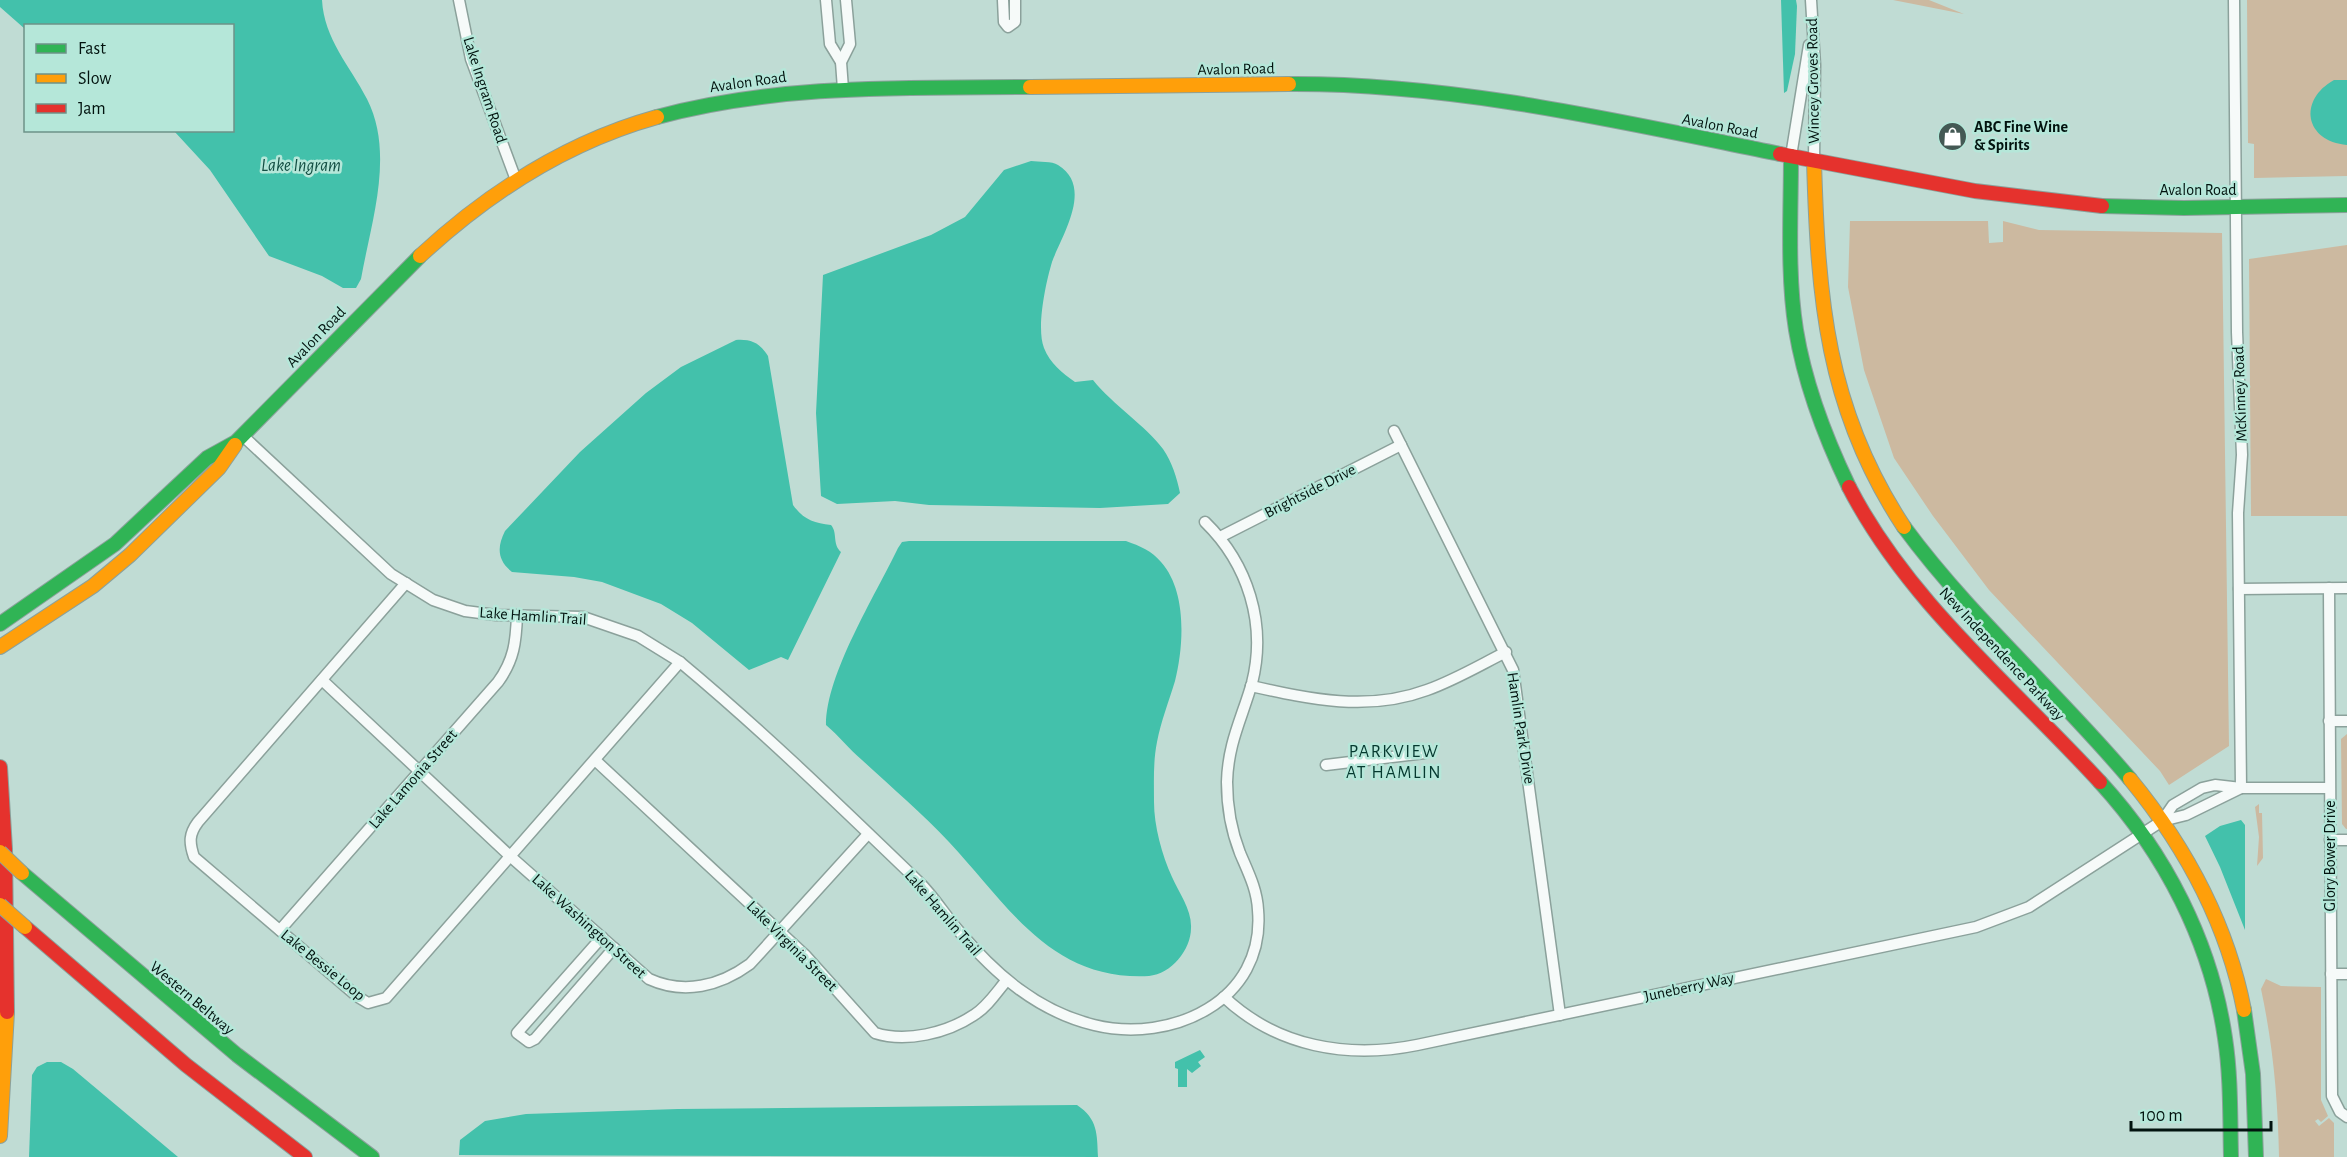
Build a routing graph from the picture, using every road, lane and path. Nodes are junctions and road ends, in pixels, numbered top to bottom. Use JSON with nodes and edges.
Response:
{"nodes":[{"id":1,"x":459,"y":0,"type":"edge"},
{"id":2,"x":826,"y":0,"type":"edge"},
{"id":3,"x":846,"y":0,"type":"edge"},
{"id":4,"x":1003,"y":0,"type":"edge"},
{"id":5,"x":1015,"y":0,"type":"edge"},
{"id":6,"x":2234,"y":0,"type":"edge"},
{"id":7,"x":1811,"y":3,"type":"edge"},
{"id":8,"x":841,"y":62,"type":"junction"},
{"id":9,"x":843,"y":89,"type":"junction"},
{"id":10,"x":1791,"y":156,"type":"junction"},
{"id":11,"x":1814,"y":161,"type":"junction"},
{"id":12,"x":516,"y":180,"type":"junction"},
{"id":13,"x":2347,"y":205,"type":"edge"},
{"id":14,"x":2236,"y":207,"type":"junction"},
{"id":15,"x":1394,"y":431,"type":"dead end"},
{"id":16,"x":240,"y":439,"type":"junction"},
{"id":17,"x":1401,"y":445,"type":"junction"},
{"id":18,"x":1205,"y":522,"type":"dead end"},
{"id":19,"x":1220,"y":537,"type":"junction"},
{"id":20,"x":406,"y":583,"type":"junction"},
{"id":21,"x":2329,"y":588,"type":"junction"},
{"id":22,"x":2347,"y":588,"type":"edge"},
{"id":23,"x":2239,"y":589,"type":"junction"},
{"id":24,"x":517,"y":615,"type":"junction"},
{"id":25,"x":0,"y":624,"type":"edge"},
{"id":26,"x":0,"y":647,"type":"edge"},
{"id":27,"x":1506,"y":652,"type":"junction"},
{"id":28,"x":680,"y":662,"type":"junction"},
{"id":29,"x":322,"y":680,"type":"junction"},
{"id":30,"x":1251,"y":686,"type":"junction"},
{"id":31,"x":2329,"y":721,"type":"junction"},
{"id":32,"x":2347,"y":721,"type":"edge"},
{"id":33,"x":1425,"y":753,"type":"dead end"},
{"id":34,"x":595,"y":760,"type":"junction"},
{"id":35,"x":1326,"y":765,"type":"dead end"},
{"id":36,"x":0,"y":767,"type":"edge"},
{"id":37,"x":420,"y":771,"type":"junction"},
{"id":38,"x":2241,"y":788,"type":"junction"},
{"id":39,"x":2329,"y":788,"type":"junction"},
{"id":40,"x":2162,"y":822,"type":"junction"},
{"id":41,"x":868,"y":834,"type":"junction"},
{"id":42,"x":2143,"y":834,"type":"junction"},
{"id":43,"x":2330,"y":840,"type":"junction"},
{"id":44,"x":2347,"y":840,"type":"edge"},
{"id":45,"x":0,"y":852,"type":"edge"},
{"id":46,"x":510,"y":856,"type":"junction"},
{"id":47,"x":0,"y":905,"type":"edge"},
{"id":48,"x":280,"y":930,"type":"junction"},
{"id":49,"x":779,"y":931,"type":"junction"},
{"id":50,"x":602,"y":938,"type":"junction"},
{"id":51,"x":614,"y":948,"type":"junction"},
{"id":52,"x":2331,"y":974,"type":"junction"},
{"id":53,"x":2347,"y":974,"type":"edge"},
{"id":54,"x":1006,"y":981,"type":"junction"},
{"id":55,"x":1224,"y":997,"type":"junction"},
{"id":56,"x":1560,"y":1015,"type":"junction"},
{"id":57,"x":2347,"y":1117,"type":"edge"},
{"id":58,"x":0,"y":1136,"type":"edge"},
{"id":59,"x":305,"y":1157,"type":"edge"},
{"id":60,"x":372,"y":1157,"type":"edge"},
{"id":61,"x":2231,"y":1157,"type":"edge"},
{"id":62,"x":2256,"y":1157,"type":"edge"}],
"edges":[{"from":1,"to":12,"type":"street","name":"Lake Ingram Road"},
{"from":2,"to":8,"type":"street"},
{"from":3,"to":8,"type":"street"},
{"from":4,"to":5,"type":"street"},
{"from":6,"to":14,"type":"street","name":"McKinney Road"},
{"from":7,"to":10,"type":"street"},
{"from":7,"to":11,"type":"street","name":"Wincey Groves Road"},
{"from":8,"to":9,"type":"street"},
{"from":9,"to":10,"type":"main road","name":"Avalon Road"},
{"from":9,"to":12,"type":"main road","name":"Avalon Road"},
{"from":10,"to":11,"type":"main road","name":"Avalon Road"},
{"from":10,"to":42,"type":"main road","name":"New Independence Parkway"},
{"from":11,"to":14,"type":"main road","name":"Avalon Road"},
{"from":11,"to":40,"type":"main road","name":"New Independence Parkway"},
{"from":12,"to":16,"type":"main road","name":"Avalon Road"},
{"from":13,"to":14,"type":"main road","name":"Avalon Road"},
{"from":14,"to":23,"type":"street","name":"McKinney Road"},
{"from":15,"to":17,"type":"street","name":"Hamlin Park Drive"},
{"from":16,"to":20,"type":"street","name":"Lake Hamlin Trail"},
{"from":16,"to":25,"type":"main road","name":"Avalon Road"},
{"from":16,"to":26,"type":"main road","name":"Avalon Road"},
{"from":17,"to":19,"type":"street","name":"Brightside Drive"},
{"from":17,"to":27,"type":"street","name":"Hamlin Park Drive"},
{"from":18,"to":19,"type":"street","name":"Lake Hamlin Trail"},
{"from":19,"to":30,"type":"street","name":"Lake Hamlin Trail"},
{"from":20,"to":24,"type":"street","name":"Lake Hamlin Trail"},
{"from":20,"to":29,"type":"street","name":"Lake Bessie Loop"},
{"from":21,"to":22,"type":"street"},
{"from":21,"to":23,"type":"street"},
{"from":21,"to":31,"type":"street","name":"Glory Bower Drive"},
{"from":23,"to":38,"type":"street","name":"McKinney Road"},
{"from":24,"to":28,"type":"street","name":"Lake Hamlin Trail"},
{"from":24,"to":37,"type":"street","name":"Lake Lamonia Street"},
{"from":27,"to":30,"type":"street"},
{"from":27,"to":56,"type":"street","name":"Hamlin Park Drive"},
{"from":28,"to":34,"type":"street","name":"Lake Bessie Loop"},
{"from":28,"to":41,"type":"street","name":"Lake Hamlin Trail"},
{"from":29,"to":37,"type":"street","name":"Lake Washington Street"},
{"from":29,"to":48,"type":"street","name":"Lake Bessie Loop"},
{"from":30,"to":55,"type":"street","name":"Lake Hamlin Trail"},
{"from":31,"to":32,"type":"street"},
{"from":31,"to":39,"type":"street","name":"Glory Bower Drive"},
{"from":33,"to":35,"type":"street"},
{"from":34,"to":46,"type":"street","name":"Lake Bessie Loop"},
{"from":34,"to":49,"type":"street","name":"Lake Virginia Street"},
{"from":36,"to":58,"type":"main road"},
{"from":37,"to":46,"type":"street","name":"Lake Washington Street"},
{"from":37,"to":48,"type":"street","name":"Lake Lamonia Street"},
{"from":38,"to":39,"type":"street"},
{"from":38,"to":40,"type":"street"},
{"from":38,"to":40,"type":"street"},
{"from":39,"to":43,"type":"street","name":"Glory Bower Drive"},
{"from":40,"to":42,"type":"street","name":"Juneberry Way"},
{"from":40,"to":62,"type":"main road","name":"New Independence Parkway"},
{"from":41,"to":49,"type":"street","name":"Lake Washington Street"},
{"from":41,"to":54,"type":"street","name":"Lake Hamlin Trail"},
{"from":42,"to":56,"type":"street","name":"Juneberry Way"},
{"from":42,"to":61,"type":"main road","name":"New Independence Parkway"},
{"from":43,"to":44,"type":"street"},
{"from":43,"to":52,"type":"street","name":"Glory Bower Drive"},
{"from":45,"to":60,"type":"main road","name":"Western Beltway","bridge":true},
{"from":46,"to":48,"type":"street","name":"Lake Bessie Loop"},
{"from":46,"to":50,"type":"street","name":"Lake Washington Street"},
{"from":47,"to":59,"type":"main road","bridge":true},
{"from":49,"to":51,"type":"street","name":"Lake Washington Street"},
{"from":49,"to":54,"type":"street","name":"Lake Virginia Street"},
{"from":50,"to":51,"type":"street","name":"Lake Washington Street"},
{"from":50,"to":51,"type":"street"},
{"from":52,"to":53,"type":"street"},
{"from":52,"to":57,"type":"street","name":"Glory Bower Drive"},
{"from":54,"to":55,"type":"street","name":"Lake Hamlin Trail"},
{"from":55,"to":56,"type":"street","name":"Juneberry Way"}]}
